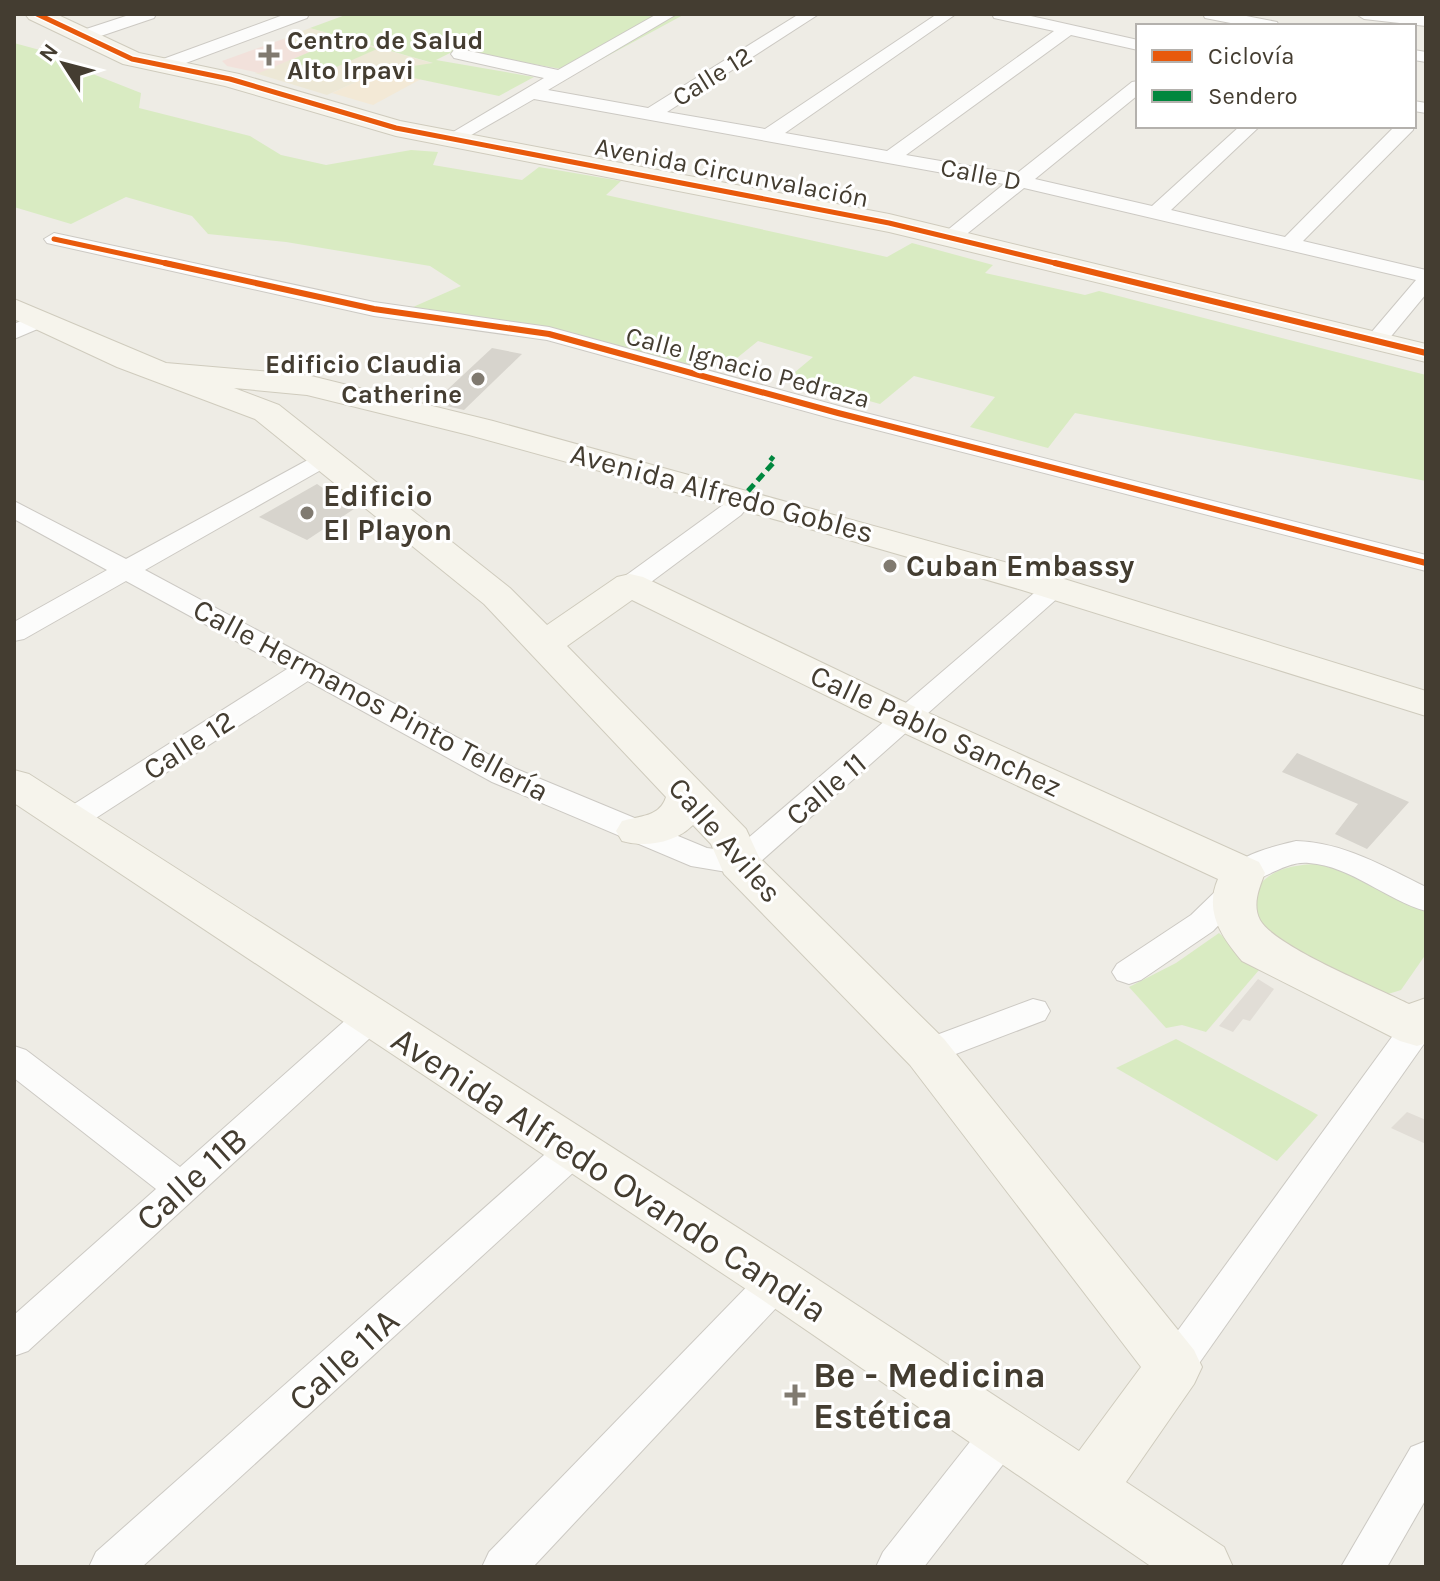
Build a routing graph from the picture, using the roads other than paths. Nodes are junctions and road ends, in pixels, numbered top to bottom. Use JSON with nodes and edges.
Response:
{"nodes":[{"id":1,"x":37,"y":14,"type":"edge"},
{"id":2,"x":148,"y":14,"type":"edge"},
{"id":3,"x":301,"y":14,"type":"edge"},
{"id":4,"x":669,"y":14,"type":"edge"},
{"id":5,"x":811,"y":14,"type":"edge"},
{"id":6,"x":948,"y":14,"type":"edge"},
{"id":7,"x":1000,"y":14,"type":"edge"},
{"id":8,"x":1364,"y":14,"type":"edge"},
{"id":9,"x":1218,"y":18,"type":"edge"},
{"id":10,"x":1426,"y":21,"type":"edge"},
{"id":11,"x":1258,"y":24,"type":"edge"},
{"id":12,"x":1068,"y":29,"type":"junction"},
{"id":13,"x":83,"y":36,"type":"junction"},
{"id":14,"x":1136,"y":45,"type":"edge"},
{"id":15,"x":460,"y":54,"type":"dead end"},
{"id":16,"x":161,"y":66,"type":"junction"},
{"id":17,"x":559,"y":76,"type":"junction"},
{"id":18,"x":1136,"y":88,"type":"edge"},
{"id":19,"x":532,"y":93,"type":"junction"},
{"id":20,"x":653,"y":113,"type":"junction"},
{"id":21,"x":1249,"y":128,"type":"edge"},
{"id":22,"x":1404,"y":128,"type":"edge"},
{"id":23,"x":769,"y":135,"type":"junction"},
{"id":24,"x":452,"y":138,"type":"junction"},
{"id":25,"x":891,"y":157,"type":"junction"},
{"id":26,"x":1020,"y":181,"type":"junction"},
{"id":27,"x":1157,"y":212,"type":"junction"},
{"id":28,"x":951,"y":237,"type":"junction"},
{"id":29,"x":54,"y":239,"type":"dead end"},
{"id":30,"x":1291,"y":242,"type":"junction"},
{"id":31,"x":1426,"y":279,"type":"edge"},
{"id":32,"x":22,"y":320,"type":"edge"},
{"id":33,"x":1375,"y":341,"type":"junction"},
{"id":34,"x":1426,"y":353,"type":"edge"},
{"id":35,"x":162,"y":372,"type":"junction"},
{"id":36,"x":307,"y":385,"type":"junction"},
{"id":37,"x":267,"y":412,"type":"junction"},
{"id":38,"x":326,"y":457,"type":"junction"},
{"id":39,"x":742,"y":499,"type":"junction"},
{"id":40,"x":14,"y":509,"type":"edge"},
{"id":41,"x":1426,"y":563,"type":"edge"},
{"id":42,"x":124,"y":570,"type":"junction"},
{"id":43,"x":630,"y":585,"type":"junction"},
{"id":44,"x":1056,"y":588,"type":"junction"},
{"id":45,"x":14,"y":633,"type":"edge"},
{"id":46,"x":545,"y":644,"type":"junction"},
{"id":47,"x":307,"y":669,"type":"junction"},
{"id":48,"x":1426,"y":704,"type":"edge"},
{"id":49,"x":908,"y":719,"type":"junction"},
{"id":50,"x":14,"y":784,"type":"edge"},
{"id":51,"x":688,"y":795,"type":"junction"},
{"id":52,"x":71,"y":820,"type":"junction"},
{"id":53,"x":637,"y":831,"type":"junction"},
{"id":54,"x":739,"y":863,"type":"junction"},
{"id":55,"x":1238,"y":883,"type":"junction"},
{"id":56,"x":1426,"y":900,"type":"edge"},
{"id":57,"x":1129,"y":972,"type":"dead end"},
{"id":58,"x":1033,"y":1011,"type":"dead end"},
{"id":59,"x":370,"y":1018,"type":"junction"},
{"id":60,"x":1422,"y":1022,"type":"edge"},
{"id":61,"x":927,"y":1052,"type":"junction"},
{"id":62,"x":14,"y":1059,"type":"edge"},
{"id":63,"x":574,"y":1150,"type":"junction"},
{"id":64,"x":180,"y":1187,"type":"junction"},
{"id":65,"x":777,"y":1281,"type":"junction"},
{"id":66,"x":14,"y":1339,"type":"edge"},
{"id":67,"x":1174,"y":1367,"type":"junction"},
{"id":68,"x":1003,"y":1432,"type":"junction"},
{"id":69,"x":1426,"y":1460,"type":"edge"},
{"id":70,"x":1087,"y":1488,"type":"junction"},
{"id":71,"x":111,"y":1567,"type":"edge"},
{"id":72,"x":504,"y":1567,"type":"edge"},
{"id":73,"x":898,"y":1567,"type":"edge"},
{"id":74,"x":1203,"y":1567,"type":"edge"},
{"id":75,"x":1363,"y":1567,"type":"edge"}],
"edges":[{"from":1,"to":13,"type":"main road","name":"Avenida Circunvalación"},
{"from":2,"to":13,"type":"street"},
{"from":3,"to":16,"type":"street"},
{"from":4,"to":17,"type":"street"},
{"from":5,"to":20,"type":"street","name":"Calle 12"},
{"from":6,"to":23,"type":"street"},
{"from":7,"to":12,"type":"street"},
{"from":8,"to":10,"type":"street"},
{"from":9,"to":11,"type":"street"},
{"from":12,"to":14,"type":"street"},
{"from":12,"to":25,"type":"street"},
{"from":13,"to":16,"type":"main road","name":"Avenida Circunvalación"},
{"from":15,"to":17,"type":"street"},
{"from":16,"to":24,"type":"main road","name":"Avenida Circunvalación"},
{"from":17,"to":19,"type":"street"},
{"from":18,"to":26,"type":"street"},
{"from":19,"to":20,"type":"street","name":"Calle D"},
{"from":19,"to":24,"type":"street"},
{"from":20,"to":23,"type":"street","name":"Calle D"},
{"from":21,"to":27,"type":"street"},
{"from":22,"to":30,"type":"street"},
{"from":23,"to":25,"type":"street","name":"Calle D"},
{"from":24,"to":28,"type":"main road","name":"Avenida Circunvalación"},
{"from":25,"to":26,"type":"street","name":"Calle D"},
{"from":26,"to":27,"type":"street","name":"Calle D"},
{"from":26,"to":28,"type":"street"},
{"from":27,"to":30,"type":"street","name":"Calle D"},
{"from":28,"to":33,"type":"main road","name":"Avenida Circunvalación"},
{"from":29,"to":41,"type":"street","name":"Calle Ignacio Pedraza"},
{"from":30,"to":31,"type":"street","name":"Calle D"},
{"from":31,"to":33,"type":"street"},
{"from":32,"to":35,"type":"main road","name":"Avenida Alfredo Gobles"},
{"from":33,"to":34,"type":"main road","name":"Avenida Circunvalación"},
{"from":35,"to":36,"type":"main road","name":"Avenida Alfredo Gobles"},
{"from":35,"to":37,"type":"main road","name":"Calle Aviles"},
{"from":36,"to":37,"type":"main road"},
{"from":36,"to":39,"type":"main road","name":"Avenida Alfredo Gobles"},
{"from":37,"to":38,"type":"main road","name":"Calle Aviles"},
{"from":38,"to":42,"type":"street"},
{"from":38,"to":46,"type":"main road","name":"Calle Aviles"},
{"from":39,"to":43,"type":"street"},
{"from":39,"to":44,"type":"main road","name":"Avenida Alfredo Gobles"},
{"from":40,"to":42,"type":"street","name":"Calle Hermanos Pinto Tellería"},
{"from":42,"to":45,"type":"street"},
{"from":42,"to":47,"type":"street","name":"Calle Hermanos Pinto Tellería"},
{"from":43,"to":46,"type":"main road"},
{"from":43,"to":49,"type":"main road","name":"Calle Pablo Sanchez"},
{"from":44,"to":48,"type":"main road","name":"Avenida Alfredo Gobles"},
{"from":44,"to":49,"type":"street","name":"Calle 11"},
{"from":46,"to":51,"type":"main road","name":"Calle Aviles"},
{"from":47,"to":52,"type":"street","name":"Calle 12"},
{"from":47,"to":53,"type":"street","name":"Calle Hermanos Pinto Tellería"},
{"from":49,"to":54,"type":"street","name":"Calle 11"},
{"from":49,"to":55,"type":"main road","name":"Calle Pablo Sanchez"},
{"from":50,"to":52,"type":"main road","name":"Avenida Alfredo Ovando Candia"},
{"from":51,"to":53,"type":"main road"},
{"from":51,"to":54,"type":"main road","name":"Calle Aviles"},
{"from":52,"to":59,"type":"main road","name":"Avenida Alfredo Ovando Candia"},
{"from":53,"to":54,"type":"street","name":"Calle Hermanos Pinto Tellería"},
{"from":54,"to":61,"type":"main road","name":"Calle Aviles"},
{"from":55,"to":56,"type":"street"},
{"from":55,"to":57,"type":"street"},
{"from":55,"to":60,"type":"main road"},
{"from":58,"to":61,"type":"street"},
{"from":59,"to":63,"type":"main road","name":"Avenida Alfredo Ovando Candia"},
{"from":59,"to":64,"type":"street","name":"Calle 11B"},
{"from":60,"to":67,"type":"street"},
{"from":61,"to":67,"type":"main road","name":"Calle Aviles"},
{"from":62,"to":64,"type":"street"},
{"from":63,"to":65,"type":"main road","name":"Avenida Alfredo Ovando Candia"},
{"from":63,"to":71,"type":"street","name":"Calle 11A"},
{"from":64,"to":66,"type":"street","name":"Calle 11B"},
{"from":65,"to":68,"type":"main road","name":"Avenida Alfredo Ovando Candia"},
{"from":65,"to":72,"type":"street"},
{"from":67,"to":70,"type":"main road"},
{"from":68,"to":70,"type":"main road","name":"Avenida Alfredo Ovando Candia"},
{"from":68,"to":73,"type":"street"},
{"from":69,"to":75,"type":"street"},
{"from":70,"to":74,"type":"main road","name":"Avenida Alfredo Ovando Candia"}]}
